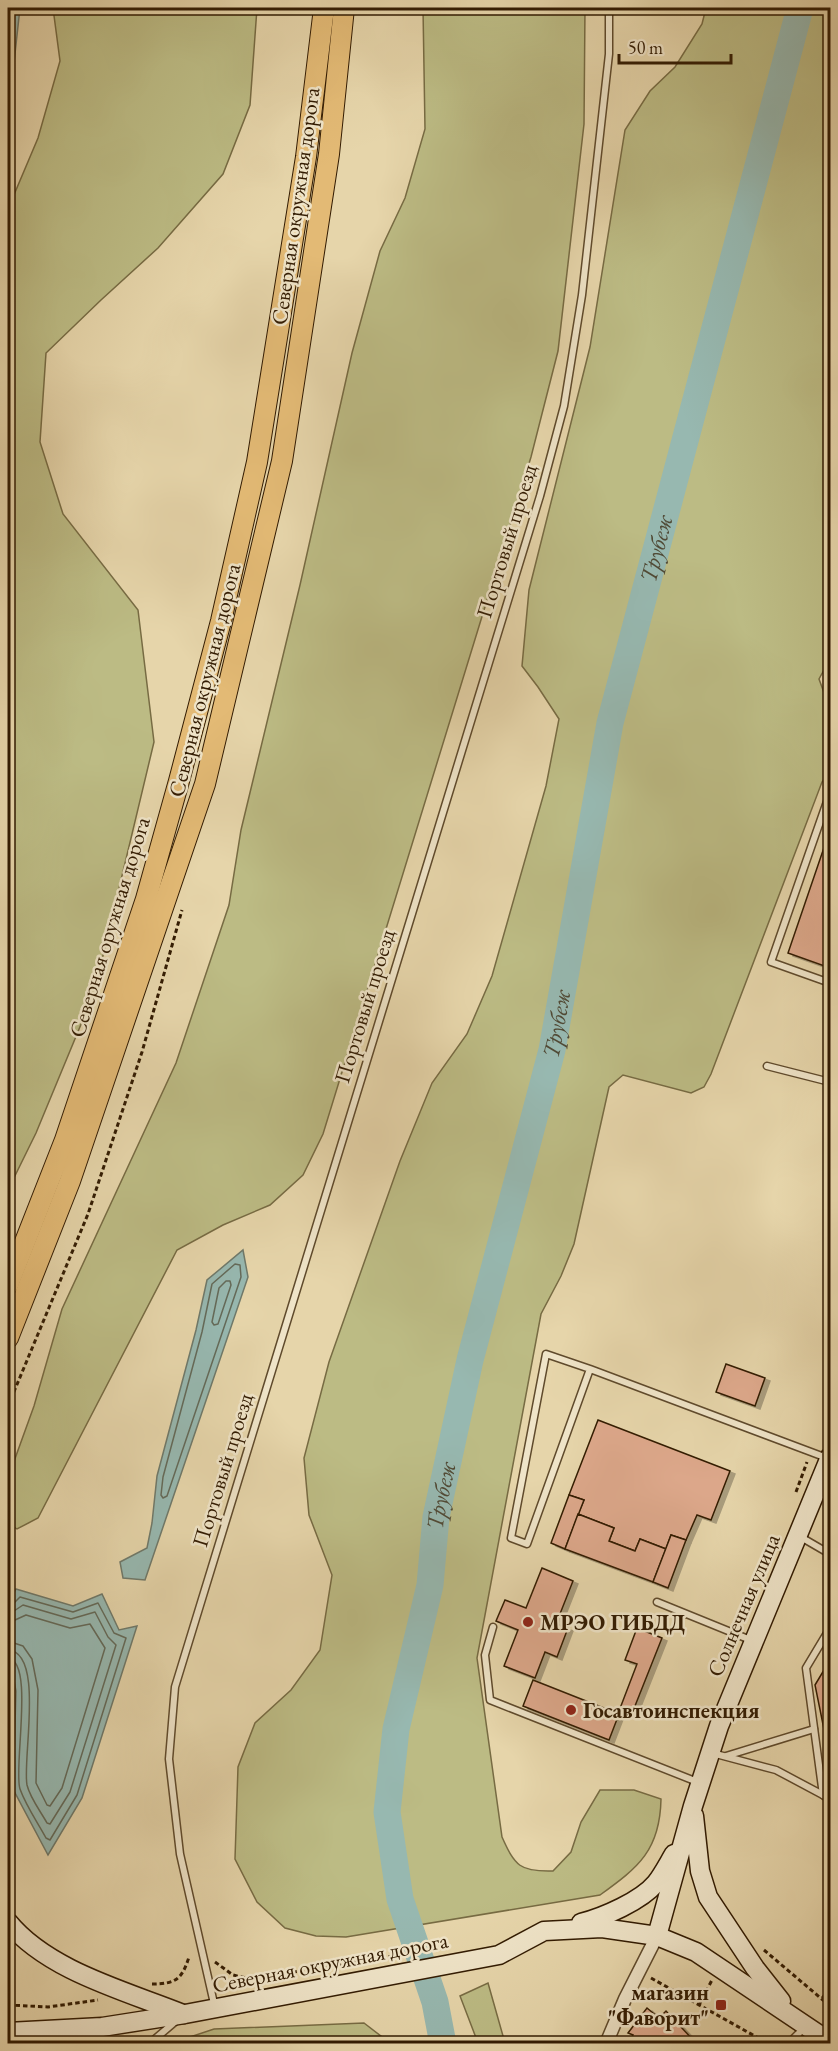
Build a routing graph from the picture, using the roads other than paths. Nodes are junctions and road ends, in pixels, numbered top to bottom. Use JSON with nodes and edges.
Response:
{"nodes":[{"id":1,"x":324,"y":8,"type":"edge"},
{"id":2,"x":344,"y":8,"type":"edge"},
{"id":3,"x":609,"y":8,"type":"edge"},
{"id":4,"x":831,"y":793,"type":"edge"},
{"id":5,"x":831,"y":983,"type":"edge"},
{"id":6,"x":766,"y":1066,"type":"dead end"},
{"id":7,"x":831,"y":1082,"type":"edge"},
{"id":8,"x":8,"y":1285,"type":"edge"},
{"id":9,"x":8,"y":1338,"type":"edge"},
{"id":10,"x":590,"y":1369,"type":"junction"},
{"id":11,"x":830,"y":1458,"type":"edge"},
{"id":12,"x":799,"y":1535,"type":"junction"},
{"id":13,"x":831,"y":1554,"type":"edge"},
{"id":14,"x":657,"y":1602,"type":"dead end"},
{"id":15,"x":493,"y":1628,"type":"dead end"},
{"id":16,"x":831,"y":1628,"type":"edge"},
{"id":17,"x":753,"y":1641,"type":"junction"},
{"id":18,"x":814,"y":1729,"type":"junction"},
{"id":19,"x":718,"y":1754,"type":"junction"},
{"id":20,"x":701,"y":1784,"type":"junction"},
{"id":21,"x":823,"y":1795,"type":"junction"},
{"id":22,"x":831,"y":1800,"type":"edge"},
{"id":23,"x":693,"y":1806,"type":"junction"},
{"id":24,"x":684,"y":1838,"type":"junction"},
{"id":25,"x":8,"y":1922,"type":"edge"},
{"id":26,"x":544,"y":1931,"type":"junction"},
{"id":27,"x":657,"y":1936,"type":"junction"},
{"id":28,"x":216,"y":2008,"type":"junction"},
{"id":29,"x":185,"y":2014,"type":"junction"},
{"id":30,"x":800,"y":2021,"type":"junction"},
{"id":31,"x":102,"y":2027,"type":"junction"},
{"id":32,"x":8,"y":2032,"type":"edge"},
{"id":33,"x":831,"y":2042,"type":"edge"},
{"id":34,"x":60,"y":2043,"type":"edge"},
{"id":35,"x":148,"y":2043,"type":"edge"},
{"id":36,"x":606,"y":2043,"type":"edge"},
{"id":37,"x":788,"y":2043,"type":"edge"}],
"edges":[{"from":1,"to":8,"type":"main road","name":"Северная оружная дорога"},
{"from":2,"to":9,"type":"main road","name":"Северная окружная дорога"},
{"from":3,"to":28,"type":"lane","name":"Портовый проезд"},
{"from":4,"to":5,"type":"lane"},
{"from":6,"to":7,"type":"lane"},
{"from":10,"to":10,"type":"lane"},
{"from":10,"to":11,"type":"lane"},
{"from":11,"to":12,"type":"main road","name":"Солнечная улица"},
{"from":12,"to":13,"type":"lane"},
{"from":12,"to":17,"type":"main road","name":"Солнечная улица"},
{"from":14,"to":17,"type":"lane"},
{"from":15,"to":20,"type":"lane"},
{"from":16,"to":18,"type":"lane"},
{"from":17,"to":19,"type":"main road","name":"Солнечная улица"},
{"from":18,"to":19,"type":"lane"},
{"from":18,"to":21,"type":"lane"},
{"from":19,"to":20,"type":"main road","name":"Солнечная улица"},
{"from":19,"to":21,"type":"lane"},
{"from":20,"to":23,"type":"main road","name":"Солнечная улица"},
{"from":21,"to":22,"type":"lane"},
{"from":23,"to":24,"type":"main road","name":"Солнечная улица"},
{"from":23,"to":30,"type":"main road","name":"Солнечная улица"},
{"from":24,"to":26,"type":"main road"},
{"from":24,"to":27,"type":"main road","name":"Солнечная улица"},
{"from":25,"to":29,"type":"main road"},
{"from":26,"to":27,"type":"main road","name":"Северная окружная дорога"},
{"from":26,"to":28,"type":"main road","name":"Северная окружная дорога"},
{"from":27,"to":30,"type":"main road","name":"Северная окружная дорога"},
{"from":27,"to":36,"type":"street"},
{"from":28,"to":29,"type":"main road","name":"Северная окружная дорога"},
{"from":29,"to":31,"type":"main road","name":"Северная окружная дорога"},
{"from":29,"to":35,"type":"lane"},
{"from":30,"to":33,"type":"main road"},
{"from":30,"to":37,"type":"lane"},
{"from":31,"to":32,"type":"main road","name":"Северная окружная дорога"},
{"from":31,"to":34,"type":"main road"}]}
